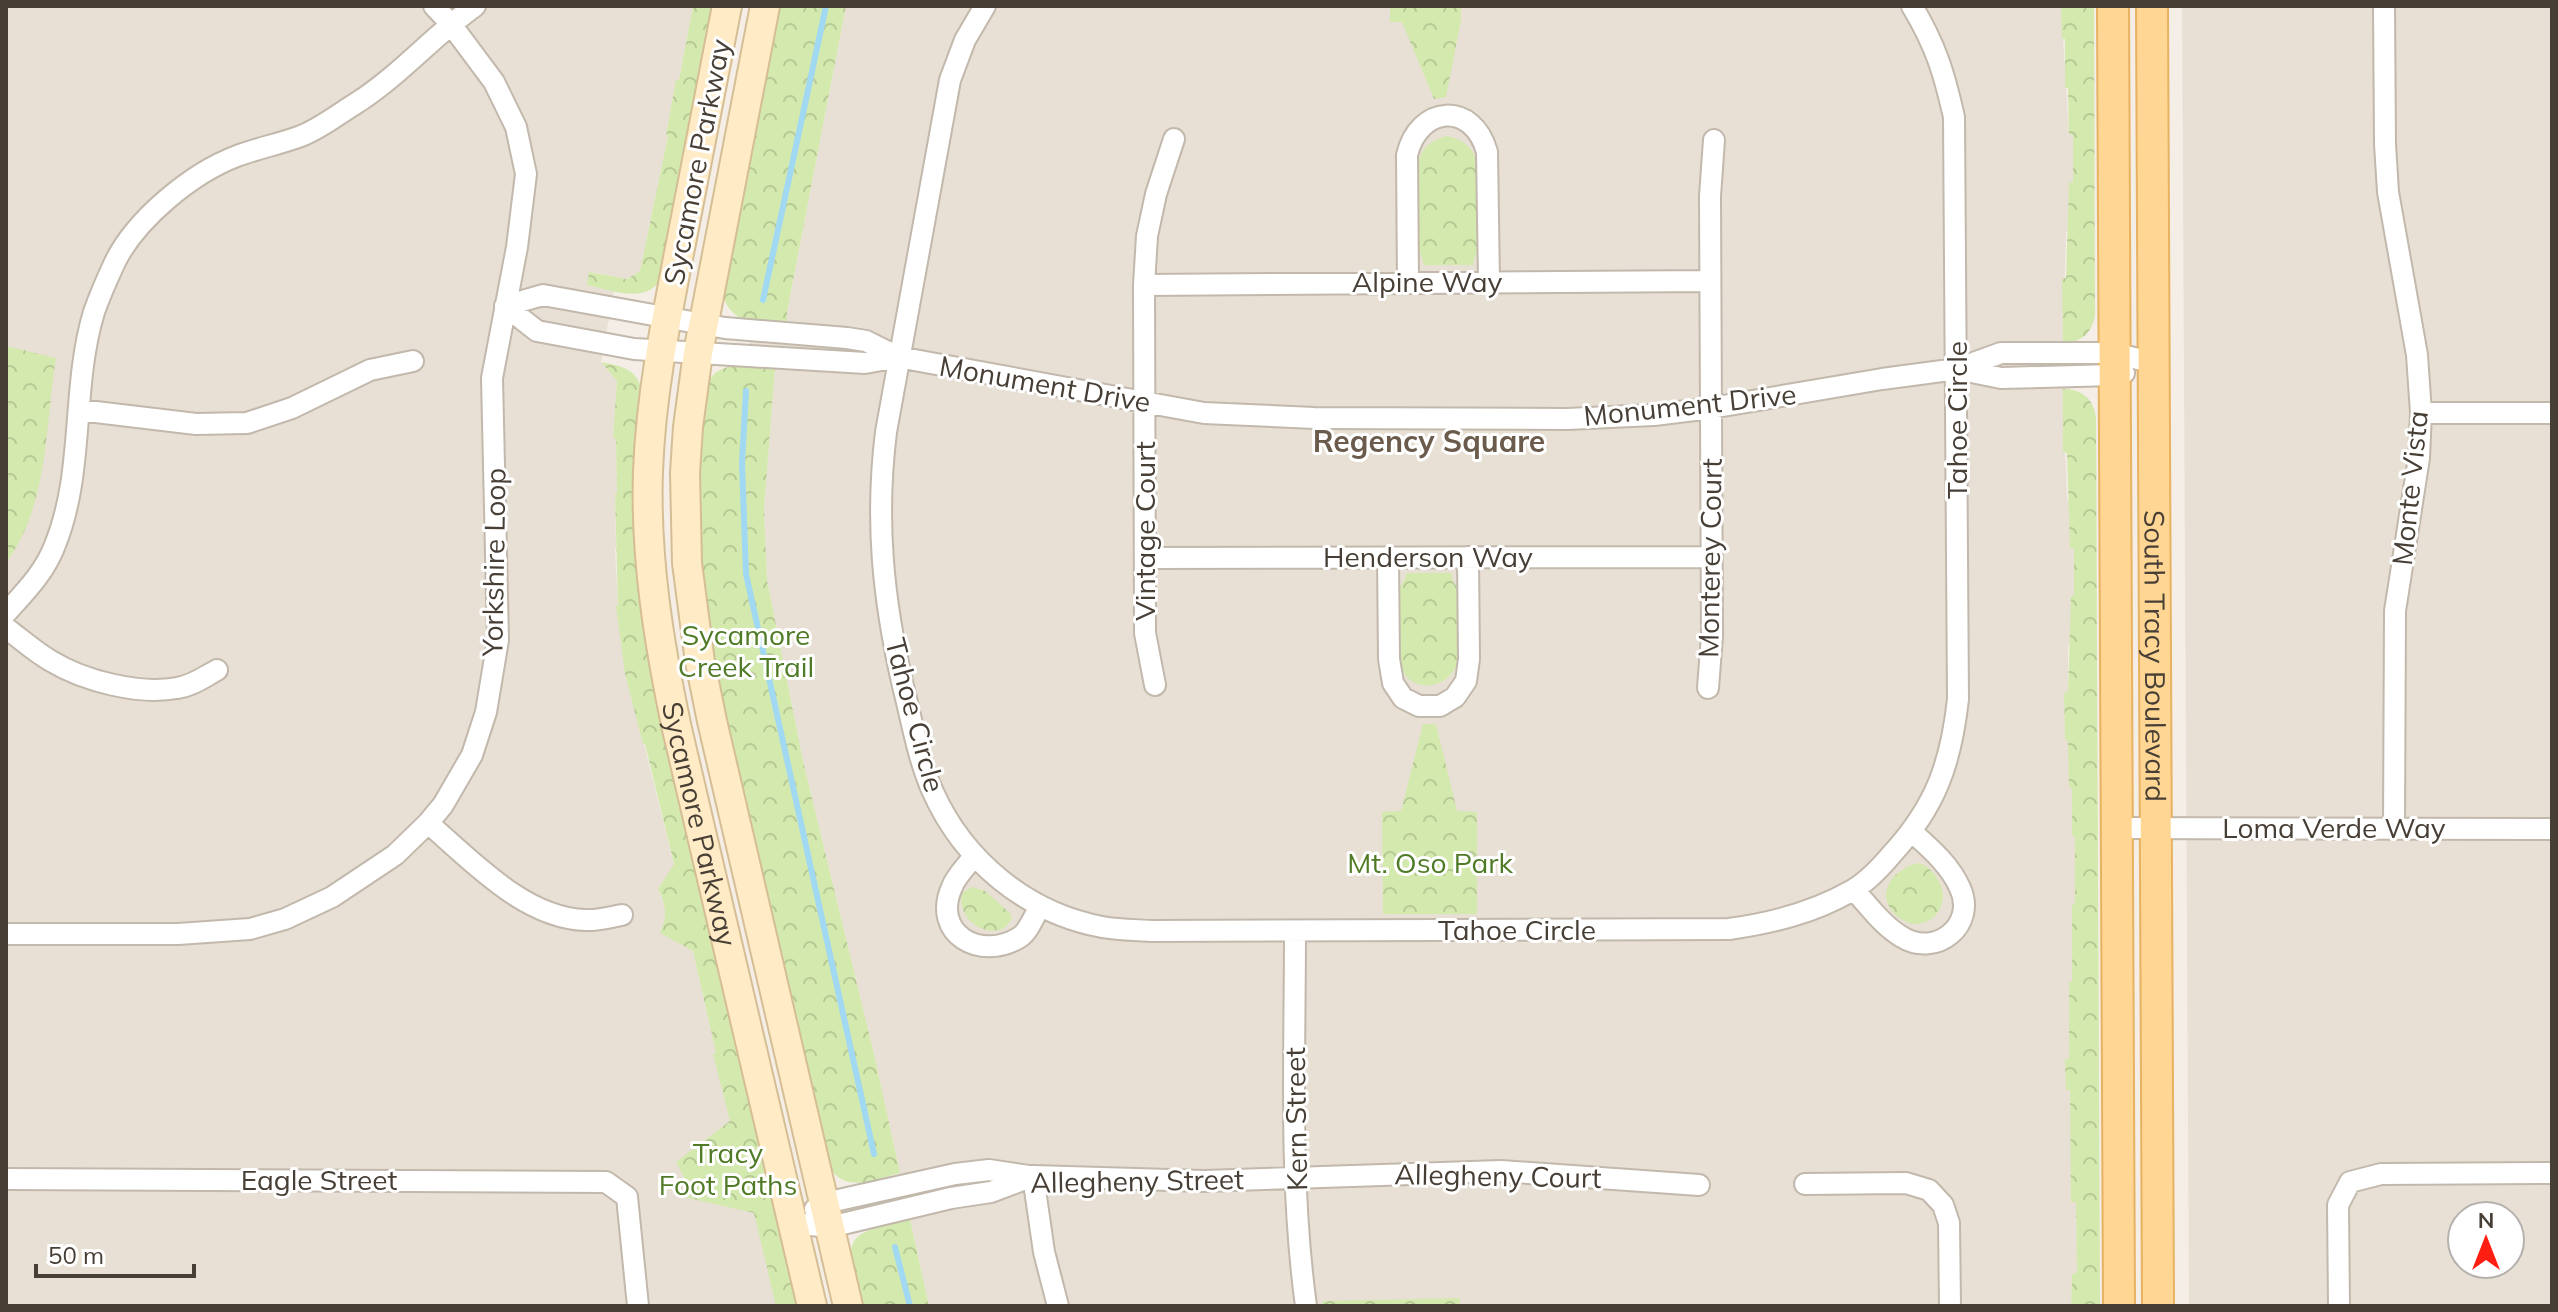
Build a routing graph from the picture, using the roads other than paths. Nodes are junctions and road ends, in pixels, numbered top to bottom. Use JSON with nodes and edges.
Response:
{"nodes":[{"id":1,"x":434,"y":6,"type":"edge"},
{"id":2,"x":475,"y":6,"type":"edge"},
{"id":3,"x":727,"y":6,"type":"edge"},
{"id":4,"x":765,"y":6,"type":"edge"},
{"id":5,"x":985,"y":6,"type":"edge"},
{"id":6,"x":1912,"y":6,"type":"edge"},
{"id":7,"x":2113,"y":6,"type":"edge"},
{"id":8,"x":2152,"y":6,"type":"edge"},
{"id":9,"x":2384,"y":6,"type":"edge"},
{"id":10,"x":450,"y":23,"type":"junction"},
{"id":11,"x":1174,"y":139,"type":"dead end"},
{"id":12,"x":1714,"y":140,"type":"dead end"},
{"id":13,"x":1710,"y":281,"type":"junction"},
{"id":14,"x":1408,"y":282,"type":"junction"},
{"id":15,"x":1489,"y":282,"type":"junction"},
{"id":16,"x":1144,"y":285,"type":"junction"},
{"id":17,"x":505,"y":306,"type":"junction"},
{"id":18,"x":666,"y":319,"type":"junction"},
{"id":19,"x":703,"y":325,"type":"junction"},
{"id":20,"x":661,"y":352,"type":"junction"},
{"id":21,"x":698,"y":353,"type":"junction"},
{"id":22,"x":898,"y":357,"type":"junction"},
{"id":23,"x":413,"y":361,"type":"dead end"},
{"id":24,"x":2154,"y":363,"type":"junction"},
{"id":25,"x":2114,"y":364,"type":"junction"},
{"id":26,"x":1957,"y":369,"type":"junction"},
{"id":27,"x":1144,"y":403,"type":"junction"},
{"id":28,"x":1711,"y":408,"type":"junction"},
{"id":29,"x":79,"y":410,"type":"junction"},
{"id":30,"x":2421,"y":413,"type":"junction"},
{"id":31,"x":2552,"y":413,"type":"edge"},
{"id":32,"x":1388,"y":557,"type":"junction"},
{"id":33,"x":1468,"y":557,"type":"junction"},
{"id":34,"x":1711,"y":557,"type":"junction"},
{"id":35,"x":1145,"y":558,"type":"junction"},
{"id":36,"x":6,"y":613,"type":"edge"},
{"id":37,"x":6,"y":628,"type":"edge"},
{"id":38,"x":217,"y":670,"type":"dead end"},
{"id":39,"x":1155,"y":685,"type":"dead end"},
{"id":40,"x":1708,"y":688,"type":"dead end"},
{"id":41,"x":428,"y":823,"type":"junction"},
{"id":42,"x":2117,"y":828,"type":"junction"},
{"id":43,"x":2156,"y":828,"type":"junction"},
{"id":44,"x":2394,"y":828,"type":"junction"},
{"id":45,"x":2552,"y":829,"type":"edge"},
{"id":46,"x":1912,"y":832,"type":"junction"},
{"id":47,"x":974,"y":856,"type":"junction"},
{"id":48,"x":1854,"y":890,"type":"junction"},
{"id":49,"x":1040,"y":906,"type":"junction"},
{"id":50,"x":622,"y":915,"type":"dead end"},
{"id":51,"x":1295,"y":931,"type":"junction"},
{"id":52,"x":6,"y":934,"type":"edge"},
{"id":53,"x":2552,"y":1173,"type":"edge"},
{"id":54,"x":1033,"y":1176,"type":"junction"},
{"id":55,"x":6,"y":1179,"type":"edge"},
{"id":56,"x":1296,"y":1179,"type":"junction"},
{"id":57,"x":1805,"y":1184,"type":"dead end"},
{"id":58,"x":1699,"y":1185,"type":"dead end"},
{"id":59,"x":827,"y":1215,"type":"junction"},
{"id":60,"x":792,"y":1223,"type":"junction"},
{"id":61,"x":638,"y":1306,"type":"edge"},
{"id":62,"x":812,"y":1306,"type":"edge"},
{"id":63,"x":848,"y":1306,"type":"edge"},
{"id":64,"x":1058,"y":1306,"type":"edge"},
{"id":65,"x":1306,"y":1306,"type":"edge"},
{"id":66,"x":1950,"y":1306,"type":"edge"},
{"id":67,"x":2119,"y":1306,"type":"edge"},
{"id":68,"x":2158,"y":1306,"type":"edge"},
{"id":69,"x":2339,"y":1306,"type":"edge"}],
"edges":[{"from":1,"to":10,"type":"street","name":"Yorkshire Loop"},
{"from":2,"to":10,"type":"street"},
{"from":3,"to":18,"type":"main road","name":"Sycamore Parkway"},
{"from":4,"to":19,"type":"main road","name":"Sycamore Parkway"},
{"from":5,"to":22,"type":"street","name":"Tahoe Circle"},
{"from":6,"to":26,"type":"street","name":"Tahoe Circle"},
{"from":7,"to":25,"type":"main road","name":"South Tracy Boulevard"},
{"from":8,"to":24,"type":"main road","name":"South Tracy Boulevard"},
{"from":9,"to":30,"type":"street","name":"Monte Vista"},
{"from":10,"to":17,"type":"street","name":"Yorkshire Loop"},
{"from":10,"to":29,"type":"street"},
{"from":11,"to":16,"type":"street","name":"Vintage Court"},
{"from":12,"to":13,"type":"street","name":"Monterey Court"},
{"from":13,"to":15,"type":"street","name":"Alpine Way"},
{"from":13,"to":28,"type":"street","name":"Monterey Court"},
{"from":14,"to":15,"type":"street","name":"Alpine Way"},
{"from":14,"to":15,"type":"street"},
{"from":14,"to":16,"type":"street","name":"Alpine Way"},
{"from":16,"to":27,"type":"street","name":"Vintage Court"},
{"from":17,"to":18,"type":"street","name":"Monument Drive"},
{"from":17,"to":20,"type":"street","name":"Monument Drive"},
{"from":17,"to":41,"type":"street","name":"Yorkshire Loop"},
{"from":18,"to":19,"type":"street","name":"Monument Drive"},
{"from":18,"to":20,"type":"main road","name":"Sycamore Parkway"},
{"from":19,"to":21,"type":"main road","name":"Sycamore Parkway"},
{"from":19,"to":22,"type":"street","name":"Monument Drive"},
{"from":20,"to":21,"type":"street","name":"Monument Drive"},
{"from":20,"to":60,"type":"main road","name":"Sycamore Parkway"},
{"from":21,"to":22,"type":"street","name":"Monument Drive"},
{"from":21,"to":59,"type":"main road","name":"Sycamore Parkway"},
{"from":22,"to":27,"type":"street","name":"Monument Drive"},
{"from":22,"to":47,"type":"street","name":"Tahoe Circle"},
{"from":23,"to":29,"type":"street"},
{"from":24,"to":25,"type":"street","name":"Monument Drive"},
{"from":24,"to":43,"type":"main road","name":"South Tracy Boulevard"},
{"from":25,"to":26,"type":"street","name":"Monument Drive"},
{"from":25,"to":42,"type":"main road","name":"South Tracy Boulevard"},
{"from":26,"to":28,"type":"street","name":"Monument Drive"},
{"from":26,"to":46,"type":"street","name":"Tahoe Circle"},
{"from":27,"to":28,"type":"street","name":"Monument Drive"},
{"from":27,"to":35,"type":"street","name":"Vintage Court"},
{"from":28,"to":34,"type":"street","name":"Monterey Court"},
{"from":29,"to":36,"type":"street"},
{"from":30,"to":31,"type":"street"},
{"from":30,"to":44,"type":"street","name":"Monte Vista"},
{"from":32,"to":33,"type":"street","name":"Henderson Way"},
{"from":32,"to":33,"type":"street"},
{"from":32,"to":35,"type":"street","name":"Henderson Way"},
{"from":33,"to":34,"type":"street","name":"Henderson Way"},
{"from":34,"to":40,"type":"street","name":"Monterey Court"},
{"from":35,"to":39,"type":"street","name":"Vintage Court"},
{"from":37,"to":38,"type":"street"},
{"from":41,"to":50,"type":"street"},
{"from":41,"to":52,"type":"street","name":"Yorkshire Loop"},
{"from":42,"to":43,"type":"street","name":"Loma Verde Way"},
{"from":42,"to":67,"type":"main road","name":"South Tracy Boulevard"},
{"from":43,"to":44,"type":"street","name":"Loma Verde Way"},
{"from":43,"to":68,"type":"main road","name":"South Tracy Boulevard"},
{"from":44,"to":45,"type":"street","name":"Loma Verde Way"},
{"from":46,"to":48,"type":"street","name":"Tahoe Circle"},
{"from":46,"to":48,"type":"street"},
{"from":47,"to":49,"type":"street","name":"Tahoe Circle"},
{"from":47,"to":49,"type":"street"},
{"from":48,"to":51,"type":"street","name":"Tahoe Circle"},
{"from":49,"to":51,"type":"street","name":"Tahoe Circle"},
{"from":51,"to":56,"type":"street","name":"Kern Street"},
{"from":53,"to":69,"type":"street"},
{"from":54,"to":56,"type":"street","name":"Allegheny Street"},
{"from":54,"to":59,"type":"street","name":"Allegheny Street"},
{"from":54,"to":64,"type":"street"},
{"from":55,"to":61,"type":"street","name":"Eagle Street"},
{"from":56,"to":58,"type":"street","name":"Allegheny Court"},
{"from":56,"to":65,"type":"street","name":"Kern Street"},
{"from":57,"to":66,"type":"street"},
{"from":59,"to":60,"type":"street","name":"Allegheny Street"},
{"from":59,"to":63,"type":"main road","name":"Sycamore Parkway"},
{"from":60,"to":62,"type":"main road","name":"Sycamore Parkway"}]}
